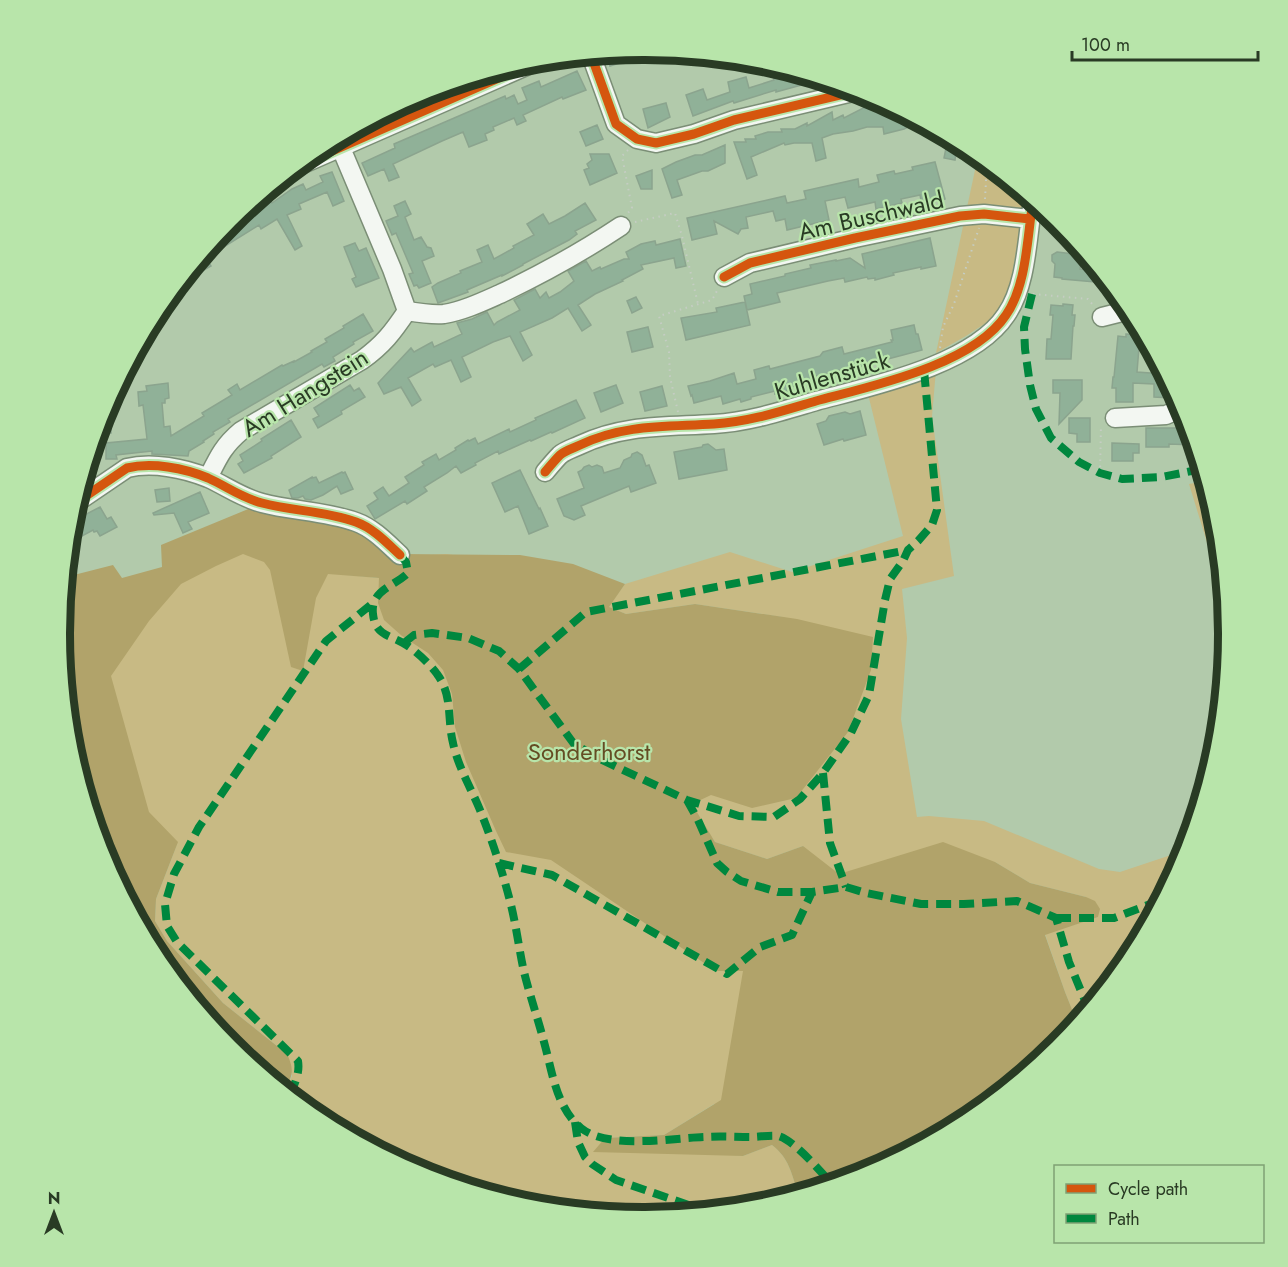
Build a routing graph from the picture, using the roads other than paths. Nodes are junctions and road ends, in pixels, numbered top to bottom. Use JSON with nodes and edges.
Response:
{"nodes":[{"id":1,"x":594,"y":62,"type":"edge"},
{"id":2,"x":472,"y":87,"type":"edge"},
{"id":3,"x":840,"y":95,"type":"edge"},
{"id":4,"x":351,"y":141,"type":"edge"},
{"id":5,"x":338,"y":149,"type":"edge"},
{"id":6,"x":1031,"y":210,"type":"edge"},
{"id":7,"x":1032,"y":211,"type":"edge"},
{"id":8,"x":628,"y":224,"type":"road end"},
{"id":9,"x":724,"y":277,"type":"road end"},
{"id":10,"x":407,"y":311,"type":"junction"},
{"id":11,"x":1119,"y":313,"type":"edge"},
{"id":12,"x":1102,"y":317,"type":"road end"},
{"id":13,"x":1173,"y":412,"type":"edge"},
{"id":14,"x":1114,"y":418,"type":"road end"},
{"id":15,"x":545,"y":472,"type":"dead end"},
{"id":16,"x":208,"y":478,"type":"junction"},
{"id":17,"x":88,"y":494,"type":"edge"},
{"id":18,"x":400,"y":555,"type":"dead end"}],
"edges":[{"from":1,"to":3,"type":"street"},
{"from":2,"to":4,"type":"street"},
{"from":5,"to":10,"type":"street"},
{"from":6,"to":9,"type":"street","name":"Am Buschwald"},
{"from":7,"to":15,"type":"street","name":"Kuhlenstück"},
{"from":8,"to":10,"type":"street"},
{"from":10,"to":16,"type":"street","name":"Am Hangstein"},
{"from":11,"to":12,"type":"street"},
{"from":13,"to":14,"type":"street"},
{"from":16,"to":17,"type":"street"},
{"from":16,"to":18,"type":"street"}]}
